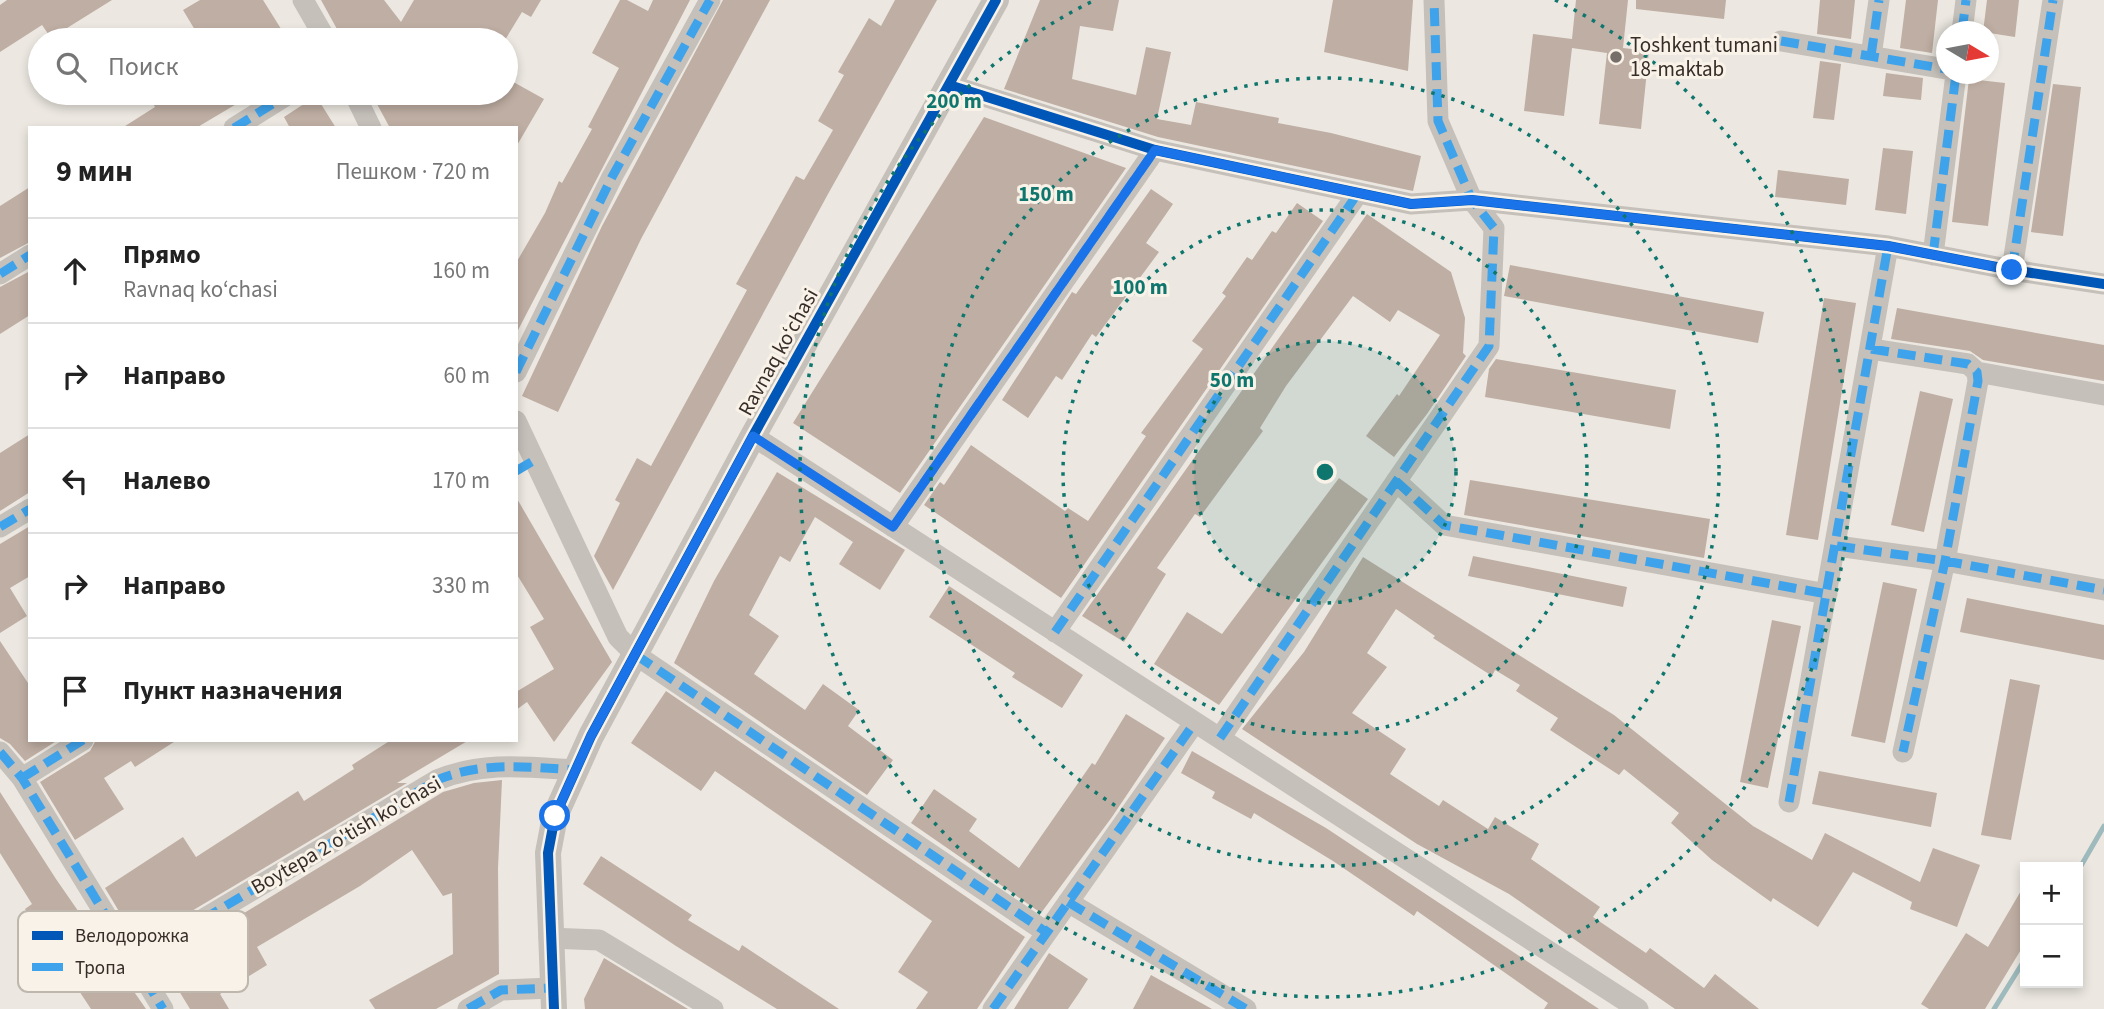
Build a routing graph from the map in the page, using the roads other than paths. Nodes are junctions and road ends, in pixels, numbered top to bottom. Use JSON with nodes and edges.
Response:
{"nodes":[{"id":1,"x":303,"y":0,"type":"edge"},
{"id":2,"x":710,"y":0,"type":"edge"},
{"id":3,"x":996,"y":0,"type":"edge"},
{"id":4,"x":1434,"y":0,"type":"edge"},
{"id":5,"x":1879,"y":0,"type":"edge"},
{"id":6,"x":1966,"y":0,"type":"edge"},
{"id":7,"x":2053,"y":0,"type":"edge"},
{"id":8,"x":1963,"y":21,"type":"edge"},
{"id":9,"x":319,"y":28,"type":"edge"},
{"id":10,"x":1781,"y":41,"type":"dead end"},
{"id":11,"x":1871,"y":56,"type":"junction"},
{"id":12,"x":1936,"y":67,"type":"edge"},
{"id":13,"x":1955,"y":84,"type":"edge"},
{"id":14,"x":949,"y":85,"type":"junction"},
{"id":15,"x":271,"y":105,"type":"edge"},
{"id":16,"x":360,"y":105,"type":"edge"},
{"id":17,"x":237,"y":126,"type":"edge"},
{"id":18,"x":371,"y":126,"type":"edge"},
{"id":19,"x":1155,"y":150,"type":"junction"},
{"id":20,"x":1358,"y":193,"type":"junction"},
{"id":21,"x":1472,"y":200,"type":"junction"},
{"id":22,"x":1888,"y":246,"type":"junction"},
{"id":23,"x":1933,"y":255,"type":"junction"},
{"id":24,"x":28,"y":256,"type":"edge"},
{"id":25,"x":2012,"y":270,"type":"junction"},
{"id":26,"x":0,"y":274,"type":"edge"},
{"id":27,"x":2104,"y":284,"type":"edge"},
{"id":28,"x":1871,"y":349,"type":"junction"},
{"id":29,"x":518,"y":368,"type":"edge"},
{"id":30,"x":1977,"y":372,"type":"junction"},
{"id":31,"x":2104,"y":395,"type":"edge"},
{"id":32,"x":518,"y":432,"type":"edge"},
{"id":33,"x":753,"y":436,"type":"junction"},
{"id":34,"x":524,"y":466,"type":"edge"},
{"id":35,"x":1396,"y":481,"type":"junction"},
{"id":36,"x":28,"y":510,"type":"edge"},
{"id":37,"x":0,"y":527,"type":"edge"},
{"id":38,"x":893,"y":527,"type":"junction"},
{"id":39,"x":1837,"y":546,"type":"junction"},
{"id":40,"x":1945,"y":561,"type":"junction"},
{"id":41,"x":2104,"y":590,"type":"edge"},
{"id":42,"x":1827,"y":594,"type":"junction"},
{"id":43,"x":1055,"y":632,"type":"junction"},
{"id":44,"x":636,"y":654,"type":"junction"},
{"id":45,"x":1195,"y":722,"type":"junction"},
{"id":46,"x":1220,"y":738,"type":"junction"},
{"id":47,"x":80,"y":742,"type":"edge"},
{"id":48,"x":0,"y":752,"type":"edge"},
{"id":49,"x":1903,"y":752,"type":"dead end"},
{"id":50,"x":576,"y":769,"type":"junction"},
{"id":51,"x":22,"y":778,"type":"junction"},
{"id":52,"x":1789,"y":802,"type":"dead end"},
{"id":53,"x":1068,"y":902,"type":"junction"},
{"id":54,"x":103,"y":911,"type":"edge"},
{"id":55,"x":217,"y":911,"type":"edge"},
{"id":56,"x":1046,"y":932,"type":"junction"},
{"id":57,"x":549,"y":938,"type":"junction"},
{"id":58,"x":152,"y":992,"type":"edge"},
{"id":59,"x":553,"y":998,"type":"edge"},
{"id":60,"x":163,"y":1009,"type":"edge"},
{"id":61,"x":468,"y":1009,"type":"edge"},
{"id":62,"x":713,"y":1009,"type":"edge"},
{"id":63,"x":993,"y":1009,"type":"edge"},
{"id":64,"x":1246,"y":1009,"type":"edge"},
{"id":65,"x":1638,"y":1009,"type":"edge"}],
"edges":[{"from":1,"to":9,"type":"street"},
{"from":2,"to":29,"type":"street"},
{"from":3,"to":14,"type":"street","name":"Ravnaq ko‘chasi"},
{"from":4,"to":21,"type":"street"},
{"from":5,"to":11,"type":"street"},
{"from":6,"to":8,"type":"street"},
{"from":7,"to":25,"type":"street"},
{"from":10,"to":11,"type":"street"},
{"from":11,"to":12,"type":"street"},
{"from":13,"to":23,"type":"street"},
{"from":14,"to":19,"type":"street"},
{"from":14,"to":33,"type":"street","name":"Ravnaq ko‘chasi"},
{"from":15,"to":17,"type":"street"},
{"from":16,"to":18,"type":"street"},
{"from":19,"to":20,"type":"street"},
{"from":19,"to":38,"type":"street"},
{"from":20,"to":21,"type":"street"},
{"from":20,"to":43,"type":"street"},
{"from":21,"to":22,"type":"street"},
{"from":21,"to":35,"type":"street"},
{"from":22,"to":23,"type":"street"},
{"from":22,"to":28,"type":"street"},
{"from":23,"to":25,"type":"street"},
{"from":24,"to":26,"type":"street"},
{"from":25,"to":27,"type":"street"},
{"from":28,"to":30,"type":"street"},
{"from":28,"to":39,"type":"street"},
{"from":30,"to":31,"type":"street"},
{"from":30,"to":40,"type":"street"},
{"from":32,"to":34,"type":"street"},
{"from":33,"to":38,"type":"street"},
{"from":33,"to":44,"type":"street","name":"Ravnaq ko‘chasi"},
{"from":34,"to":44,"type":"street"},
{"from":35,"to":42,"type":"street"},
{"from":35,"to":46,"type":"street"},
{"from":36,"to":37,"type":"street"},
{"from":38,"to":43,"type":"street"},
{"from":39,"to":40,"type":"street"},
{"from":39,"to":42,"type":"street"},
{"from":40,"to":41,"type":"street"},
{"from":40,"to":49,"type":"street"},
{"from":42,"to":52,"type":"street"},
{"from":43,"to":45,"type":"street"},
{"from":44,"to":50,"type":"street","name":"Ravnaq ko‘chasi"},
{"from":44,"to":56,"type":"street"},
{"from":45,"to":46,"type":"street"},
{"from":45,"to":53,"type":"street"},
{"from":46,"to":65,"type":"street"},
{"from":47,"to":51,"type":"street"},
{"from":48,"to":51,"type":"street"},
{"from":50,"to":55,"type":"street","name":"Boytepa 2 o'tish ko'chasi"},
{"from":50,"to":57,"type":"street","name":"Ravnaq ko‘chasi"},
{"from":51,"to":54,"type":"street"},
{"from":53,"to":56,"type":"street"},
{"from":53,"to":64,"type":"street"},
{"from":56,"to":63,"type":"street"},
{"from":57,"to":59,"type":"street","name":"Ravnaq ko‘chasi"},
{"from":57,"to":62,"type":"street"},
{"from":58,"to":60,"type":"street"},
{"from":59,"to":61,"type":"street"}]}
